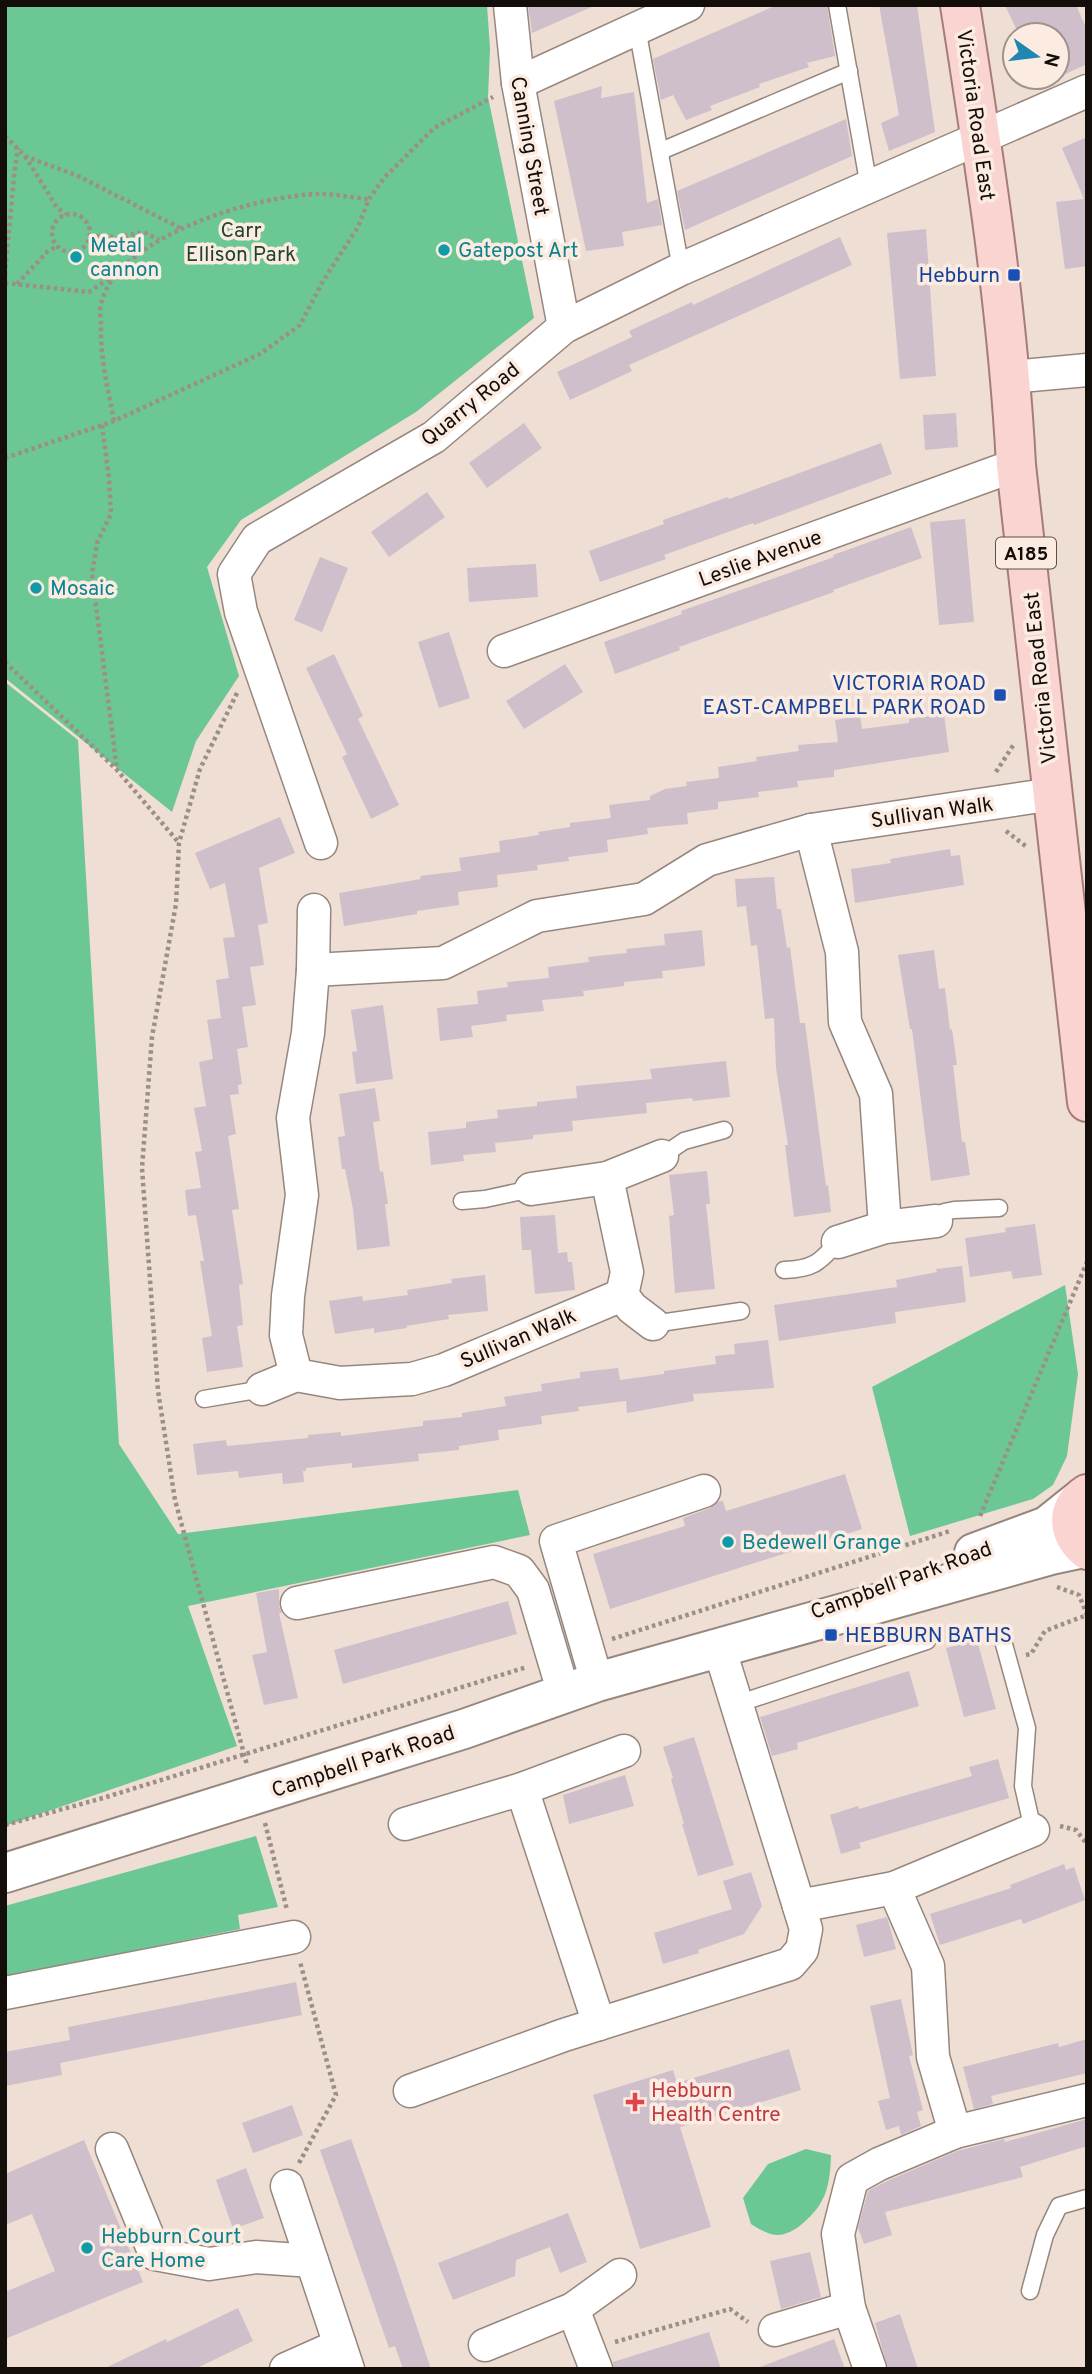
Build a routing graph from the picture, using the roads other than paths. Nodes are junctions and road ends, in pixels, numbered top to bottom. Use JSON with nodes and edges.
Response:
{"nodes":[{"id":1,"x":509,"y":5,"type":"edge"},
{"id":2,"x":688,"y":5,"type":"edge"},
{"id":3,"x":837,"y":5,"type":"edge"},
{"id":4,"x":960,"y":5,"type":"edge"},
{"id":5,"x":637,"y":28,"type":"junction"},
{"id":6,"x":849,"y":71,"type":"junction"},
{"id":7,"x":518,"y":83,"type":"junction"},
{"id":8,"x":1087,"y":91,"type":"edge"},
{"id":9,"x":981,"y":137,"type":"junction"},
{"id":10,"x":661,"y":151,"type":"junction"},
{"id":11,"x":869,"y":187,"type":"junction"},
{"id":12,"x":681,"y":269,"type":"junction"},
{"id":13,"x":564,"y":327,"type":"junction"},
{"id":14,"x":1087,"y":370,"type":"edge"},
{"id":15,"x":1012,"y":376,"type":"junction"},
{"id":16,"x":1016,"y":465,"type":"junction"},
{"id":17,"x":504,"y":652,"type":"dead end"},
{"id":18,"x":1053,"y":794,"type":"junction"},
{"id":19,"x":811,"y":830,"type":"junction"},
{"id":20,"x":321,"y":843,"type":"dead end"},
{"id":21,"x":314,"y":910,"type":"dead end"},
{"id":22,"x":313,"y":970,"type":"junction"},
{"id":23,"x":1087,"y":1102,"type":"edge"},
{"id":24,"x":724,"y":1130,"type":"dead end"},
{"id":25,"x":662,"y":1156,"type":"joint"},
{"id":26,"x":607,"y":1178,"type":"junction"},
{"id":27,"x":531,"y":1189,"type":"joint"},
{"id":28,"x":462,"y":1201,"type":"dead end"},
{"id":29,"x":999,"y":1208,"type":"dead end"},
{"id":30,"x":936,"y":1221,"type":"joint"},
{"id":31,"x":885,"y":1227,"type":"junction"},
{"id":32,"x":838,"y":1242,"type":"joint"},
{"id":33,"x":784,"y":1270,"type":"dead end"},
{"id":34,"x":622,"y":1294,"type":"junction"},
{"id":35,"x":741,"y":1311,"type":"dead end"},
{"id":36,"x":653,"y":1324,"type":"joint"},
{"id":37,"x":296,"y":1375,"type":"junction"},
{"id":38,"x":262,"y":1389,"type":"joint"},
{"id":39,"x":205,"y":1399,"type":"dead end"},
{"id":40,"x":704,"y":1491,"type":"dead end"},
{"id":41,"x":1084,"y":1492,"type":"edge"},
{"id":42,"x":1085,"y":1549,"type":"edge"},
{"id":43,"x":297,"y":1603,"type":"dead end"},
{"id":44,"x":1002,"y":1637,"type":"dead end"},
{"id":45,"x":927,"y":1641,"type":"dead end"},
{"id":46,"x":719,"y":1647,"type":"junction"},
{"id":47,"x":575,"y":1670,"type":"junction"},
{"id":48,"x":737,"y":1704,"type":"junction"},
{"id":49,"x":624,"y":1751,"type":"dead end"},
{"id":50,"x":522,"y":1789,"type":"junction"},
{"id":51,"x":405,"y":1824,"type":"dead end"},
{"id":52,"x":1034,"y":1830,"type":"joint"},
{"id":53,"x":5,"y":1873,"type":"edge"},
{"id":54,"x":894,"y":1888,"type":"junction"},
{"id":55,"x":799,"y":1906,"type":"junction"},
{"id":56,"x":294,"y":1937,"type":"road end"},
{"id":57,"x":5,"y":1993,"type":"edge"},
{"id":58,"x":599,"y":2024,"type":"junction"},
{"id":59,"x":410,"y":2091,"type":"dead end"},
{"id":60,"x":1087,"y":2100,"type":"edge"},
{"id":61,"x":955,"y":2132,"type":"junction"},
{"id":62,"x":112,"y":2149,"type":"dead end"},
{"id":63,"x":287,"y":2186,"type":"road end"},
{"id":64,"x":1087,"y":2198,"type":"edge"},
{"id":65,"x":312,"y":2261,"type":"junction"},
{"id":66,"x":620,"y":2275,"type":"dead end"},
{"id":67,"x":1030,"y":2291,"type":"dead end"},
{"id":68,"x":849,"y":2308,"type":"junction"},
{"id":69,"x":573,"y":2309,"type":"junction"},
{"id":70,"x":775,"y":2330,"type":"road end"},
{"id":71,"x":485,"y":2345,"type":"dead end"},
{"id":72,"x":344,"y":2357,"type":"edge"},
{"id":73,"x":593,"y":2359,"type":"edge"},
{"id":74,"x":286,"y":2369,"type":"edge"},
{"id":75,"x":870,"y":2369,"type":"edge"}],
"edges":[{"from":1,"to":7,"type":"street","name":"Canning Street"},
{"from":2,"to":5,"type":"street"},
{"from":3,"to":6,"type":"lane"},
{"from":4,"to":9,"type":"main road","name":"Victoria Road East","number":"A185"},
{"from":5,"to":7,"type":"street"},
{"from":5,"to":10,"type":"lane"},
{"from":6,"to":10,"type":"lane"},
{"from":6,"to":11,"type":"lane"},
{"from":7,"to":13,"type":"street","name":"Canning Street"},
{"from":8,"to":9,"type":"street","name":"Quarry Road"},
{"from":9,"to":11,"type":"street","name":"Quarry Road"},
{"from":9,"to":15,"type":"main road","name":"Victoria Road East","number":"A185"},
{"from":10,"to":12,"type":"lane"},
{"from":11,"to":12,"type":"street","name":"Quarry Road"},
{"from":12,"to":13,"type":"street","name":"Quarry Road"},
{"from":13,"to":20,"type":"street","name":"Quarry Road"},
{"from":14,"to":15,"type":"street"},
{"from":15,"to":16,"type":"main road","name":"Victoria Road East","number":"A185"},
{"from":16,"to":17,"type":"street","name":"Leslie Avenue"},
{"from":16,"to":18,"type":"main road","name":"Victoria Road East","number":"A185"},
{"from":18,"to":19,"type":"street","name":"Sullivan Walk"},
{"from":18,"to":23,"type":"main road","name":"Victoria Road East","number":"A185"},
{"from":19,"to":22,"type":"street","name":"Sullivan Walk"},
{"from":19,"to":31,"type":"street"},
{"from":21,"to":22,"type":"street"},
{"from":22,"to":37,"type":"street"},
{"from":24,"to":25,"type":"lane"},
{"from":25,"to":26,"type":"street"},
{"from":26,"to":27,"type":"street"},
{"from":26,"to":34,"type":"street"},
{"from":27,"to":28,"type":"lane"},
{"from":29,"to":30,"type":"lane"},
{"from":30,"to":31,"type":"street"},
{"from":31,"to":32,"type":"street"},
{"from":32,"to":33,"type":"lane"},
{"from":34,"to":36,"type":"street"},
{"from":34,"to":37,"type":"street","name":"Sullivan Walk"},
{"from":35,"to":36,"type":"lane"},
{"from":37,"to":38,"type":"street"},
{"from":38,"to":39,"type":"lane"},
{"from":40,"to":47,"type":"street"},
{"from":41,"to":42,"type":"main road"},
{"from":41,"to":46,"type":"street","name":"Campbell Park Road"},
{"from":42,"to":46,"type":"street","name":"Campbell Park Road"},
{"from":43,"to":47,"type":"street"},
{"from":44,"to":52,"type":"lane"},
{"from":45,"to":48,"type":"lane"},
{"from":46,"to":47,"type":"street","name":"Campbell Park Road"},
{"from":46,"to":48,"type":"street"},
{"from":47,"to":53,"type":"street","name":"Campbell Park Road"},
{"from":48,"to":55,"type":"street"},
{"from":49,"to":50,"type":"street"},
{"from":50,"to":51,"type":"street"},
{"from":50,"to":58,"type":"street"},
{"from":52,"to":54,"type":"street"},
{"from":54,"to":55,"type":"street"},
{"from":54,"to":61,"type":"street"},
{"from":55,"to":58,"type":"street"},
{"from":56,"to":57,"type":"street"},
{"from":58,"to":59,"type":"street"},
{"from":60,"to":61,"type":"street"},
{"from":61,"to":68,"type":"street"},
{"from":62,"to":65,"type":"street"},
{"from":63,"to":65,"type":"street"},
{"from":64,"to":67,"type":"lane"},
{"from":65,"to":72,"type":"street"},
{"from":66,"to":69,"type":"street"},
{"from":68,"to":70,"type":"street"},
{"from":68,"to":75,"type":"street"},
{"from":69,"to":71,"type":"street"},
{"from":69,"to":73,"type":"street"},
{"from":72,"to":74,"type":"street"}]}
